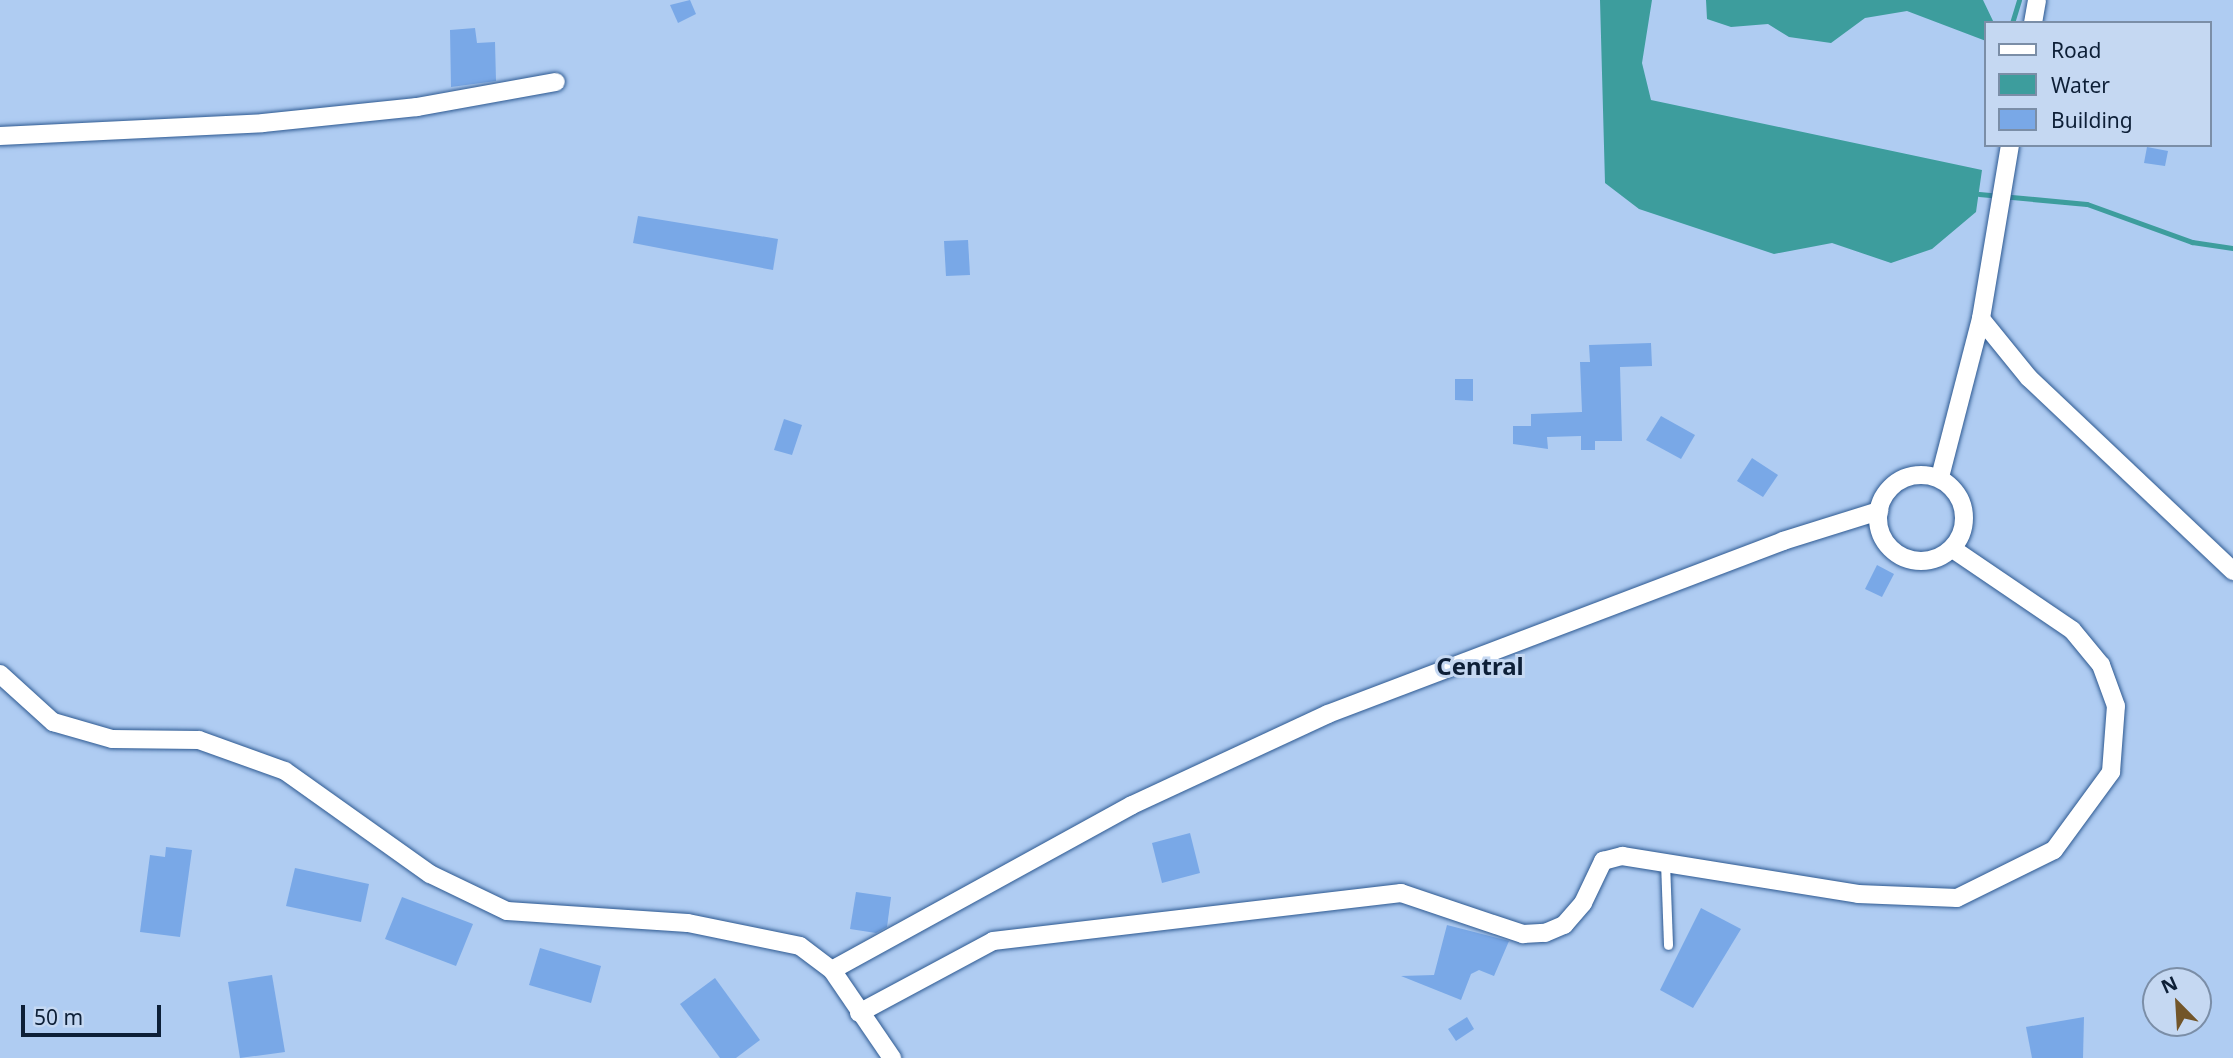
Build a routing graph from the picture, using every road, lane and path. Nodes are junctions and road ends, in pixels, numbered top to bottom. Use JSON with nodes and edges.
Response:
{"nodes":[{"id":1,"x":2037,"y":0,"type":"edge"},
{"id":2,"x":2033,"y":21,"type":"edge"},
{"id":3,"x":556,"y":82,"type":"dead end"},
{"id":4,"x":0,"y":135,"type":"edge"},
{"id":5,"x":2009,"y":151,"type":"edge"},
{"id":6,"x":1981,"y":319,"type":"junction"},
{"id":7,"x":1940,"y":477,"type":"junction"},
{"id":8,"x":1879,"y":511,"type":"junction"},
{"id":9,"x":1953,"y":549,"type":"junction"},
{"id":10,"x":2233,"y":572,"type":"edge"},
{"id":11,"x":0,"y":674,"type":"edge"},
{"id":12,"x":1665,"y":862,"type":"junction"},
{"id":13,"x":1668,"y":945,"type":"dead end"},
{"id":14,"x":832,"y":970,"type":"junction"},
{"id":15,"x":859,"y":1013,"type":"junction"},
{"id":16,"x":892,"y":1058,"type":"edge"}],
"edges":[{"from":1,"to":2,"type":"street"},
{"from":3,"to":4,"type":"street"},
{"from":5,"to":6,"type":"street"},
{"from":6,"to":7,"type":"street"},
{"from":6,"to":10,"type":"street"},
{"from":7,"to":8,"type":"street"},
{"from":7,"to":9,"type":"street"},
{"from":8,"to":9,"type":"street"},
{"from":8,"to":14,"type":"street"},
{"from":9,"to":12,"type":"street"},
{"from":11,"to":14,"type":"street"},
{"from":12,"to":13,"type":"lane"},
{"from":12,"to":15,"type":"street"},
{"from":14,"to":15,"type":"street"},
{"from":15,"to":16,"type":"street"}]}
